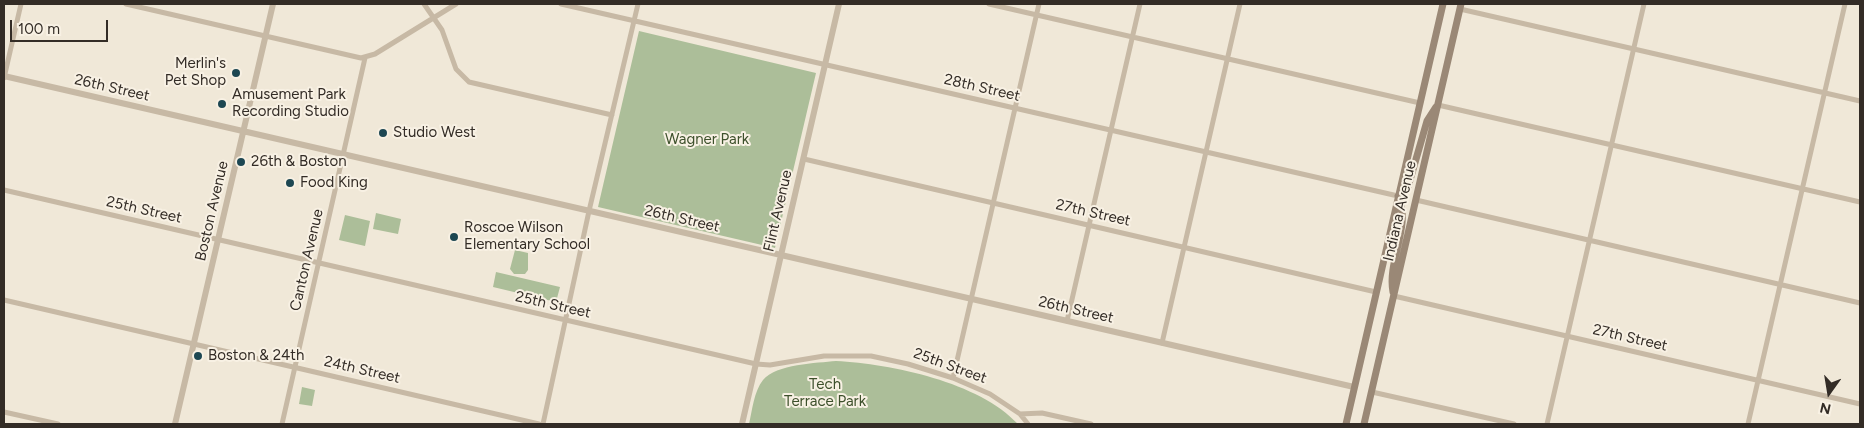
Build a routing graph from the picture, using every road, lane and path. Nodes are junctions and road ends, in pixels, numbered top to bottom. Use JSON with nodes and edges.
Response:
{"nodes":[{"id":1,"x":21,"y":4,"type":"edge"},
{"id":2,"x":126,"y":4,"type":"edge"},
{"id":3,"x":273,"y":4,"type":"edge"},
{"id":4,"x":424,"y":4,"type":"edge"},
{"id":5,"x":456,"y":4,"type":"edge"},
{"id":6,"x":561,"y":4,"type":"edge"},
{"id":7,"x":638,"y":4,"type":"edge"},
{"id":8,"x":839,"y":4,"type":"edge"},
{"id":9,"x":989,"y":4,"type":"edge"},
{"id":10,"x":1039,"y":4,"type":"edge"},
{"id":11,"x":1140,"y":4,"type":"edge"},
{"id":12,"x":1240,"y":4,"type":"edge"},
{"id":13,"x":1441,"y":4,"type":"edge"},
{"id":14,"x":1644,"y":4,"type":"edge"},
{"id":15,"x":1845,"y":4,"type":"edge"},
{"id":16,"x":1461,"y":6,"type":"edge"},
{"id":17,"x":1036,"y":15,"type":"junction"},
{"id":18,"x":435,"y":17,"type":"junction"},
{"id":19,"x":634,"y":21,"type":"junction"},
{"id":20,"x":265,"y":36,"type":"junction"},
{"id":21,"x":1132,"y":37,"type":"junction"},
{"id":22,"x":1633,"y":49,"type":"junction"},
{"id":23,"x":365,"y":58,"type":"junction"},
{"id":24,"x":1228,"y":59,"type":"junction"},
{"id":25,"x":825,"y":64,"type":"junction"},
{"id":26,"x":4,"y":77,"type":"edge"},
{"id":27,"x":1824,"y":93,"type":"junction"},
{"id":28,"x":1860,"y":101,"type":"edge"},
{"id":29,"x":1420,"y":103,"type":"junction"},
{"id":30,"x":1438,"y":105,"type":"junction"},
{"id":31,"x":1015,"y":108,"type":"junction"},
{"id":32,"x":612,"y":116,"type":"junction"},
{"id":33,"x":1110,"y":130,"type":"junction"},
{"id":34,"x":244,"y":131,"type":"junction"},
{"id":35,"x":1611,"y":145,"type":"junction"},
{"id":36,"x":1206,"y":152,"type":"junction"},
{"id":37,"x":344,"y":154,"type":"junction"},
{"id":38,"x":804,"y":159,"type":"junction"},
{"id":39,"x":1802,"y":188,"type":"junction"},
{"id":40,"x":4,"y":190,"type":"edge"},
{"id":41,"x":1398,"y":196,"type":"junction"},
{"id":42,"x":1416,"y":200,"type":"junction"},
{"id":43,"x":1860,"y":202,"type":"edge"},
{"id":44,"x":993,"y":203,"type":"junction"},
{"id":45,"x":589,"y":211,"type":"junction"},
{"id":46,"x":1088,"y":225,"type":"junction"},
{"id":47,"x":218,"y":240,"type":"junction"},
{"id":48,"x":1589,"y":240,"type":"junction"},
{"id":49,"x":1184,"y":247,"type":"junction"},
{"id":50,"x":781,"y":255,"type":"junction"},
{"id":51,"x":319,"y":263,"type":"junction"},
{"id":52,"x":1780,"y":284,"type":"junction"},
{"id":53,"x":1376,"y":292,"type":"junction"},
{"id":54,"x":1394,"y":296,"type":"junction"},
{"id":55,"x":971,"y":299,"type":"junction"},
{"id":56,"x":4,"y":300,"type":"edge"},
{"id":57,"x":1860,"y":303,"type":"edge"},
{"id":58,"x":566,"y":321,"type":"junction"},
{"id":59,"x":1066,"y":321,"type":"junction"},
{"id":60,"x":1567,"y":336,"type":"junction"},
{"id":61,"x":1162,"y":343,"type":"junction"},
{"id":62,"x":194,"y":344,"type":"junction"},
{"id":63,"x":756,"y":364,"type":"junction"},
{"id":64,"x":295,"y":368,"type":"junction"},
{"id":65,"x":952,"y":378,"type":"junction"},
{"id":66,"x":1758,"y":380,"type":"junction"},
{"id":67,"x":1354,"y":387,"type":"junction"},
{"id":68,"x":1372,"y":392,"type":"junction"},
{"id":69,"x":1860,"y":404,"type":"edge"},
{"id":70,"x":4,"y":412,"type":"edge"},
{"id":71,"x":1020,"y":414,"type":"junction"},
{"id":72,"x":58,"y":424,"type":"edge"},
{"id":73,"x":175,"y":424,"type":"edge"},
{"id":74,"x":282,"y":424,"type":"edge"},
{"id":75,"x":539,"y":424,"type":"edge"},
{"id":76,"x":544,"y":424,"type":"edge"},
{"id":77,"x":742,"y":424,"type":"edge"},
{"id":78,"x":1028,"y":424,"type":"edge"},
{"id":79,"x":1091,"y":424,"type":"edge"},
{"id":80,"x":1346,"y":424,"type":"edge"},
{"id":81,"x":1364,"y":424,"type":"edge"},
{"id":82,"x":1514,"y":424,"type":"edge"},
{"id":83,"x":1547,"y":424,"type":"edge"},
{"id":84,"x":1748,"y":424,"type":"edge"}],
"edges":[{"from":1,"to":26,"type":"street"},
{"from":2,"to":20,"type":"street"},
{"from":3,"to":20,"type":"street","name":"Boston Avenue"},
{"from":4,"to":18,"type":"street"},
{"from":5,"to":18,"type":"street"},
{"from":6,"to":19,"type":"street","name":"28th Street"},
{"from":7,"to":19,"type":"street"},
{"from":8,"to":25,"type":"street","name":"Flint Avenue"},
{"from":9,"to":17,"type":"street"},
{"from":10,"to":17,"type":"street"},
{"from":11,"to":21,"type":"street"},
{"from":12,"to":24,"type":"street"},
{"from":13,"to":29,"type":"main road","name":"Indiana Avenue"},
{"from":14,"to":22,"type":"street"},
{"from":15,"to":27,"type":"street"},
{"from":16,"to":22,"type":"street"},
{"from":16,"to":30,"type":"main road","name":"Indiana Avenue"},
{"from":17,"to":21,"type":"street"},
{"from":17,"to":31,"type":"street"},
{"from":18,"to":23,"type":"street"},
{"from":18,"to":32,"type":"street"},
{"from":19,"to":25,"type":"street","name":"28th Street"},
{"from":19,"to":32,"type":"street"},
{"from":20,"to":23,"type":"street"},
{"from":20,"to":34,"type":"street","name":"Boston Avenue"},
{"from":21,"to":24,"type":"street"},
{"from":21,"to":33,"type":"street"},
{"from":22,"to":27,"type":"street"},
{"from":22,"to":35,"type":"street"},
{"from":23,"to":37,"type":"street","name":"Canton Avenue"},
{"from":24,"to":29,"type":"street"},
{"from":24,"to":36,"type":"street"},
{"from":25,"to":31,"type":"street","name":"28th Street"},
{"from":25,"to":38,"type":"street","name":"Flint Avenue"},
{"from":26,"to":34,"type":"street","name":"26th Street"},
{"from":27,"to":28,"type":"street"},
{"from":27,"to":39,"type":"street"},
{"from":29,"to":41,"type":"main road","name":"Indiana Avenue"},
{"from":30,"to":35,"type":"street"},
{"from":30,"to":41,"type":"main road"},
{"from":30,"to":42,"type":"main road","name":"Indiana Avenue"},
{"from":31,"to":33,"type":"street","name":"28th Street"},
{"from":31,"to":44,"type":"street"},
{"from":32,"to":45,"type":"street"},
{"from":33,"to":36,"type":"street","name":"28th Street"},
{"from":33,"to":46,"type":"street"},
{"from":34,"to":37,"type":"street","name":"26th Street"},
{"from":34,"to":47,"type":"street","name":"Boston Avenue"},
{"from":35,"to":39,"type":"street"},
{"from":35,"to":48,"type":"street"},
{"from":36,"to":41,"type":"street","name":"28th Street"},
{"from":36,"to":49,"type":"street"},
{"from":37,"to":45,"type":"street","name":"26th Street"},
{"from":37,"to":51,"type":"street","name":"Canton Avenue"},
{"from":38,"to":44,"type":"street","name":"27th Street"},
{"from":38,"to":50,"type":"street","name":"Flint Avenue"},
{"from":39,"to":43,"type":"street"},
{"from":39,"to":52,"type":"street"},
{"from":40,"to":47,"type":"street","name":"25th Street"},
{"from":41,"to":53,"type":"main road","name":"Indiana Avenue"},
{"from":41,"to":54,"type":"main road"},
{"from":42,"to":48,"type":"street"},
{"from":42,"to":54,"type":"main road","name":"Indiana Avenue"},
{"from":44,"to":46,"type":"street","name":"27th Street"},
{"from":44,"to":55,"type":"street"},
{"from":45,"to":50,"type":"street","name":"26th Street"},
{"from":45,"to":58,"type":"street"},
{"from":46,"to":49,"type":"street","name":"27th Street"},
{"from":46,"to":59,"type":"street"},
{"from":47,"to":51,"type":"street","name":"25th Street"},
{"from":47,"to":62,"type":"street","name":"Boston Avenue"},
{"from":48,"to":52,"type":"street"},
{"from":48,"to":60,"type":"street"},
{"from":49,"to":53,"type":"street","name":"27th Street"},
{"from":49,"to":61,"type":"street"},
{"from":50,"to":55,"type":"street","name":"26th Street"},
{"from":50,"to":63,"type":"street","name":"Flint Avenue"},
{"from":51,"to":58,"type":"street","name":"25th Street"},
{"from":51,"to":64,"type":"street","name":"Canton Avenue"},
{"from":52,"to":57,"type":"street"},
{"from":52,"to":66,"type":"street"},
{"from":53,"to":67,"type":"main road","name":"Indiana Avenue"},
{"from":54,"to":60,"type":"street","name":"27th Street"},
{"from":54,"to":68,"type":"main road","name":"Indiana Avenue"},
{"from":55,"to":59,"type":"street","name":"26th Street"},
{"from":55,"to":65,"type":"street"},
{"from":56,"to":62,"type":"street","name":"24th Street"},
{"from":58,"to":63,"type":"street","name":"25th Street"},
{"from":58,"to":76,"type":"street"},
{"from":59,"to":61,"type":"street","name":"26th Street"},
{"from":60,"to":66,"type":"street","name":"27th Street"},
{"from":60,"to":83,"type":"street"},
{"from":61,"to":67,"type":"street","name":"26th Street"},
{"from":62,"to":64,"type":"street","name":"24th Street"},
{"from":62,"to":73,"type":"street","name":"Boston Avenue"},
{"from":63,"to":65,"type":"street","name":"25th Street"},
{"from":63,"to":77,"type":"street","name":"Flint Avenue"},
{"from":64,"to":74,"type":"street","name":"Canton Avenue"},
{"from":64,"to":75,"type":"street","name":"24th Street"},
{"from":65,"to":71,"type":"street","name":"25th Street"},
{"from":66,"to":69,"type":"street","name":"27th Street"},
{"from":66,"to":84,"type":"street"},
{"from":67,"to":80,"type":"main road","name":"Indiana Avenue"},
{"from":68,"to":81,"type":"main road","name":"Indiana Avenue"},
{"from":68,"to":82,"type":"street"},
{"from":70,"to":72,"type":"street"},
{"from":71,"to":78,"type":"street","name":"25th Street"},
{"from":71,"to":79,"type":"street"}]}
